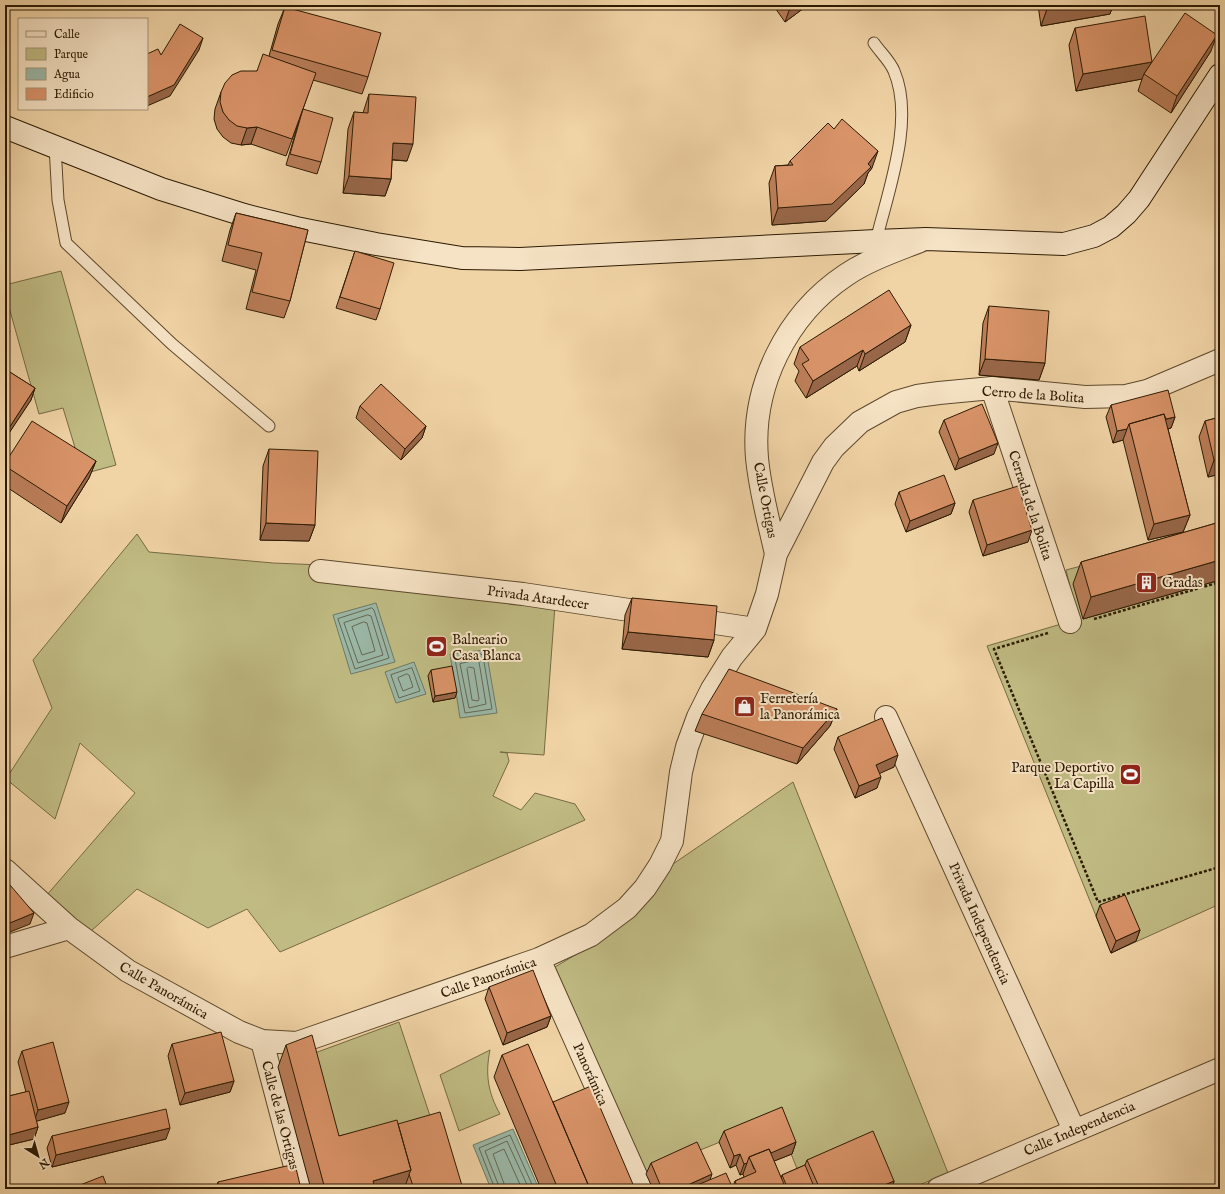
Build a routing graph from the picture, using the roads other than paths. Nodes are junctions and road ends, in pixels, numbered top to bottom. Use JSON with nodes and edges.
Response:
{"nodes":[{"id":1,"x":874,"y":43,"type":"dead end"},
{"id":2,"x":1220,"y":75,"type":"edge"},
{"id":3,"x":5,"y":127,"type":"edge"},
{"id":4,"x":55,"y":146,"type":"junction"},
{"id":5,"x":926,"y":239,"type":"junction"},
{"id":6,"x":876,"y":241,"type":"junction"},
{"id":7,"x":1220,"y":360,"type":"edge"},
{"id":8,"x":992,"y":388,"type":"junction"},
{"id":9,"x":269,"y":426,"type":"dead end"},
{"id":10,"x":776,"y":554,"type":"junction"},
{"id":11,"x":320,"y":571,"type":"dead end"},
{"id":12,"x":1062,"y":626,"type":"road end"},
{"id":13,"x":755,"y":629,"type":"junction"},
{"id":14,"x":886,"y":717,"type":"dead end"},
{"id":15,"x":5,"y":870,"type":"edge"},
{"id":16,"x":69,"y":928,"type":"junction"},
{"id":17,"x":5,"y":947,"type":"edge"},
{"id":18,"x":539,"y":959,"type":"junction"},
{"id":19,"x":262,"y":1041,"type":"junction"},
{"id":20,"x":1220,"y":1069,"type":"edge"},
{"id":21,"x":1074,"y":1130,"type":"junction"},
{"id":22,"x":300,"y":1189,"type":"edge"},
{"id":23,"x":642,"y":1189,"type":"edge"},
{"id":24,"x":938,"y":1189,"type":"edge"}],
"edges":[{"from":1,"to":6,"type":"lane"},
{"from":2,"to":5,"type":"street"},
{"from":3,"to":4,"type":"street"},
{"from":4,"to":6,"type":"street"},
{"from":4,"to":9,"type":"lane"},
{"from":5,"to":6,"type":"street"},
{"from":5,"to":10,"type":"street","name":"Calle Ortigas"},
{"from":7,"to":8,"type":"street","name":"Cerro de la Bolita"},
{"from":8,"to":10,"type":"street","name":"Cerro de la Bolita"},
{"from":8,"to":12,"type":"street","name":"Cerrada de la Bolita"},
{"from":10,"to":13,"type":"street","name":"Calle Panorámica"},
{"from":11,"to":13,"type":"street","name":"Privada Atardecer"},
{"from":13,"to":18,"type":"street","name":"Calle Panorámica"},
{"from":14,"to":21,"type":"street","name":"Privada Independencia"},
{"from":15,"to":16,"type":"street","name":"Calle Panorámica"},
{"from":16,"to":17,"type":"street"},
{"from":16,"to":19,"type":"street","name":"Calle Panorámica"},
{"from":18,"to":19,"type":"street","name":"Calle Panorámica"},
{"from":18,"to":23,"type":"street","name":"Panorámica"},
{"from":19,"to":22,"type":"street","name":"Calle de las Ortigas"},
{"from":20,"to":21,"type":"street","name":"Calle Independencia"},
{"from":21,"to":24,"type":"street","name":"Calle Independencia"}]}
